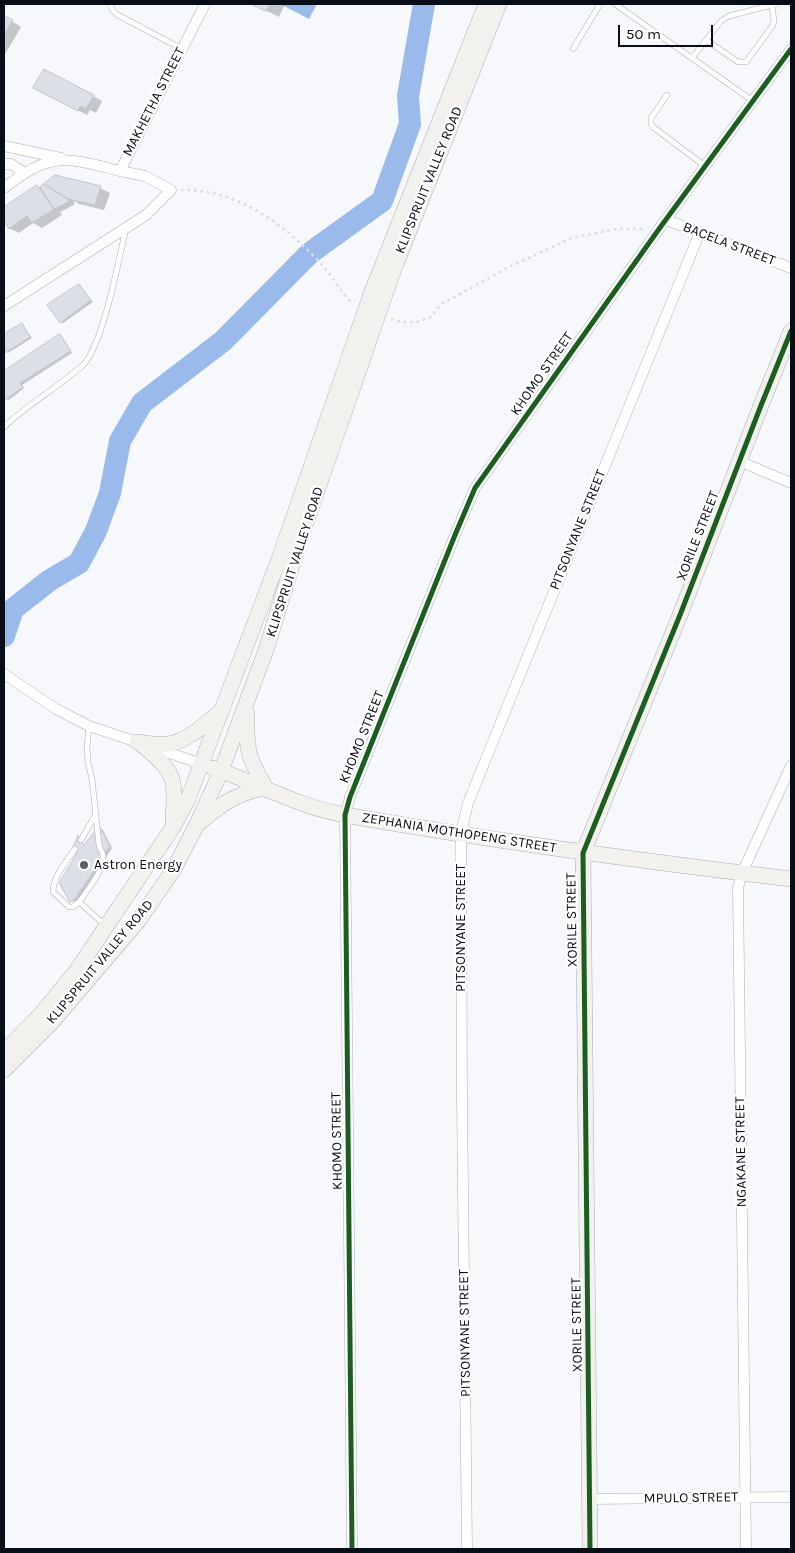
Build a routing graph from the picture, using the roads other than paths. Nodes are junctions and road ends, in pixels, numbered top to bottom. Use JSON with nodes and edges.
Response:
{"nodes":[{"id":1,"x":110,"y":4,"type":"edge"},
{"id":2,"x":205,"y":4,"type":"edge"},
{"id":3,"x":486,"y":4,"type":"edge"},
{"id":4,"x":499,"y":4,"type":"edge"},
{"id":5,"x":600,"y":4,"type":"edge"},
{"id":6,"x":615,"y":4,"type":"edge"},
{"id":7,"x":774,"y":4,"type":"edge"},
{"id":8,"x":706,"y":40,"type":"junction"},
{"id":9,"x":182,"y":49,"type":"junction"},
{"id":10,"x":573,"y":49,"type":"dead end"},
{"id":11,"x":791,"y":49,"type":"edge"},
{"id":12,"x":692,"y":58,"type":"junction"},
{"id":13,"x":667,"y":95,"type":"dead end"},
{"id":14,"x":753,"y":101,"type":"junction"},
{"id":15,"x":4,"y":146,"type":"edge"},
{"id":16,"x":75,"y":162,"type":"junction"},
{"id":17,"x":4,"y":164,"type":"edge"},
{"id":18,"x":706,"y":167,"type":"junction"},
{"id":19,"x":120,"y":171,"type":"junction"},
{"id":20,"x":25,"y":173,"type":"junction"},
{"id":21,"x":4,"y":188,"type":"edge"},
{"id":22,"x":667,"y":220,"type":"junction"},
{"id":23,"x":126,"y":228,"type":"junction"},
{"id":24,"x":700,"y":232,"type":"junction"},
{"id":25,"x":791,"y":268,"type":"edge"},
{"id":26,"x":4,"y":306,"type":"edge"},
{"id":27,"x":791,"y":331,"type":"edge"},
{"id":28,"x":4,"y":427,"type":"edge"},
{"id":29,"x":739,"y":461,"type":"junction"},
{"id":30,"x":791,"y":483,"type":"edge"},
{"id":31,"x":4,"y":674,"type":"edge"},
{"id":32,"x":248,"y":702,"type":"junction"},
{"id":33,"x":221,"y":711,"type":"junction"},
{"id":34,"x":89,"y":726,"type":"junction"},
{"id":35,"x":139,"y":743,"type":"junction"},
{"id":36,"x":202,"y":764,"type":"junction"},
{"id":37,"x":791,"y":766,"type":"edge"},
{"id":38,"x":221,"y":771,"type":"junction"},
{"id":39,"x":265,"y":789,"type":"junction"},
{"id":40,"x":96,"y":814,"type":"junction"},
{"id":41,"x":345,"y":815,"type":"junction"},
{"id":42,"x":197,"y":824,"type":"junction"},
{"id":43,"x":173,"y":828,"type":"junction"},
{"id":44,"x":461,"y":833,"type":"junction"},
{"id":45,"x":81,"y":840,"type":"dead end"},
{"id":46,"x":75,"y":849,"type":"dead end"},
{"id":47,"x":583,"y":853,"type":"junction"},
{"id":48,"x":742,"y":873,"type":"junction"},
{"id":49,"x":791,"y":879,"type":"edge"},
{"id":50,"x":79,"y":902,"type":"junction"},
{"id":51,"x":107,"y":926,"type":"junction"},
{"id":52,"x":4,"y":1052,"type":"edge"},
{"id":53,"x":4,"y":1070,"type":"edge"},
{"id":54,"x":791,"y":1497,"type":"edge"},
{"id":55,"x":746,"y":1498,"type":"junction"},
{"id":56,"x":590,"y":1499,"type":"junction"},
{"id":57,"x":352,"y":1549,"type":"edge"},
{"id":58,"x":468,"y":1549,"type":"edge"},
{"id":59,"x":590,"y":1549,"type":"edge"},
{"id":60,"x":746,"y":1549,"type":"edge"}],
"edges":[{"from":1,"to":9,"type":"lane"},
{"from":2,"to":9,"type":"street","name":"MAKHETHA STREET"},
{"from":3,"to":33,"type":"main road","name":"KLIPSPRUIT VALLEY ROAD"},
{"from":4,"to":32,"type":"main road","name":"KLIPSPRUIT VALLEY ROAD"},
{"from":5,"to":10,"type":"lane"},
{"from":6,"to":12,"type":"lane"},
{"from":7,"to":8,"type":"lane"},
{"from":7,"to":8,"type":"lane"},
{"from":8,"to":12,"type":"lane"},
{"from":9,"to":19,"type":"street","name":"MAKHETHA STREET"},
{"from":11,"to":14,"type":"street","name":"KHOMO STREET"},
{"from":12,"to":14,"type":"lane"},
{"from":13,"to":18,"type":"lane"},
{"from":14,"to":18,"type":"street","name":"KHOMO STREET"},
{"from":15,"to":16,"type":"street"},
{"from":16,"to":19,"type":"street","name":"MAKHETHA STREET"},
{"from":16,"to":20,"type":"street","name":"MAKHETHA STREET"},
{"from":17,"to":20,"type":"street"},
{"from":18,"to":22,"type":"street","name":"KHOMO STREET"},
{"from":19,"to":23,"type":"street"},
{"from":20,"to":21,"type":"street","name":"MAKHETHA STREET"},
{"from":22,"to":24,"type":"street","name":"BACELA STREET"},
{"from":22,"to":41,"type":"street","name":"KHOMO STREET"},
{"from":23,"to":26,"type":"street"},
{"from":23,"to":28,"type":"lane"},
{"from":24,"to":25,"type":"street","name":"BACELA STREET"},
{"from":24,"to":44,"type":"street","name":"PITSONYANE STREET"},
{"from":27,"to":29,"type":"main road","name":"XORILE STREET"},
{"from":29,"to":30,"type":"street"},
{"from":29,"to":47,"type":"main road","name":"XORILE STREET"},
{"from":31,"to":34,"type":"street","name":"ZEPHANIA MOTHOPENG STREET"},
{"from":32,"to":38,"type":"main road","name":"KLIPSPRUIT VALLEY ROAD"},
{"from":32,"to":39,"type":"main road"},
{"from":33,"to":35,"type":"main road"},
{"from":33,"to":36,"type":"main road","name":"KLIPSPRUIT VALLEY ROAD"},
{"from":34,"to":35,"type":"street","name":"ZEPHANIA MOTHOPENG STREET"},
{"from":34,"to":40,"type":"lane"},
{"from":35,"to":36,"type":"street","name":"ZEPHANIA MOTHOPENG STREET"},
{"from":35,"to":43,"type":"main road"},
{"from":36,"to":38,"type":"main road","name":"ZEPHANIA MOTHOPENG STREET"},
{"from":36,"to":43,"type":"main road","name":"KLIPSPRUIT VALLEY ROAD"},
{"from":37,"to":48,"type":"street","name":"NGAKANE STREET"},
{"from":38,"to":39,"type":"main road","name":"ZEPHANIA MOTHOPENG STREET"},
{"from":38,"to":42,"type":"main road","name":"KLIPSPRUIT VALLEY ROAD"},
{"from":39,"to":41,"type":"main road","name":"ZEPHANIA MOTHOPENG STREET"},
{"from":39,"to":42,"type":"main road"},
{"from":40,"to":45,"type":"lane"},
{"from":40,"to":50,"type":"lane"},
{"from":41,"to":44,"type":"main road","name":"ZEPHANIA MOTHOPENG STREET"},
{"from":41,"to":57,"type":"street","name":"KHOMO STREET"},
{"from":42,"to":53,"type":"main road","name":"KLIPSPRUIT VALLEY ROAD"},
{"from":43,"to":51,"type":"main road","name":"KLIPSPRUIT VALLEY ROAD"},
{"from":44,"to":47,"type":"main road","name":"ZEPHANIA MOTHOPENG STREET"},
{"from":44,"to":58,"type":"street","name":"PITSONYANE STREET"},
{"from":46,"to":50,"type":"lane"},
{"from":47,"to":48,"type":"main road","name":"ZEPHANIA MOTHOPENG STREET"},
{"from":47,"to":56,"type":"main road","name":"XORILE STREET"},
{"from":48,"to":49,"type":"main road","name":"ZEPHANIA MOTHOPENG STREET"},
{"from":48,"to":55,"type":"street","name":"NGAKANE STREET"},
{"from":50,"to":51,"type":"lane"},
{"from":51,"to":52,"type":"main road","name":"KLIPSPRUIT VALLEY ROAD"},
{"from":54,"to":55,"type":"street","name":"MPULO STREET"},
{"from":55,"to":56,"type":"street","name":"MPULO STREET"},
{"from":55,"to":60,"type":"street","name":"NGAKANE STREET"},
{"from":56,"to":59,"type":"main road","name":"XORILE STREET"}]}
